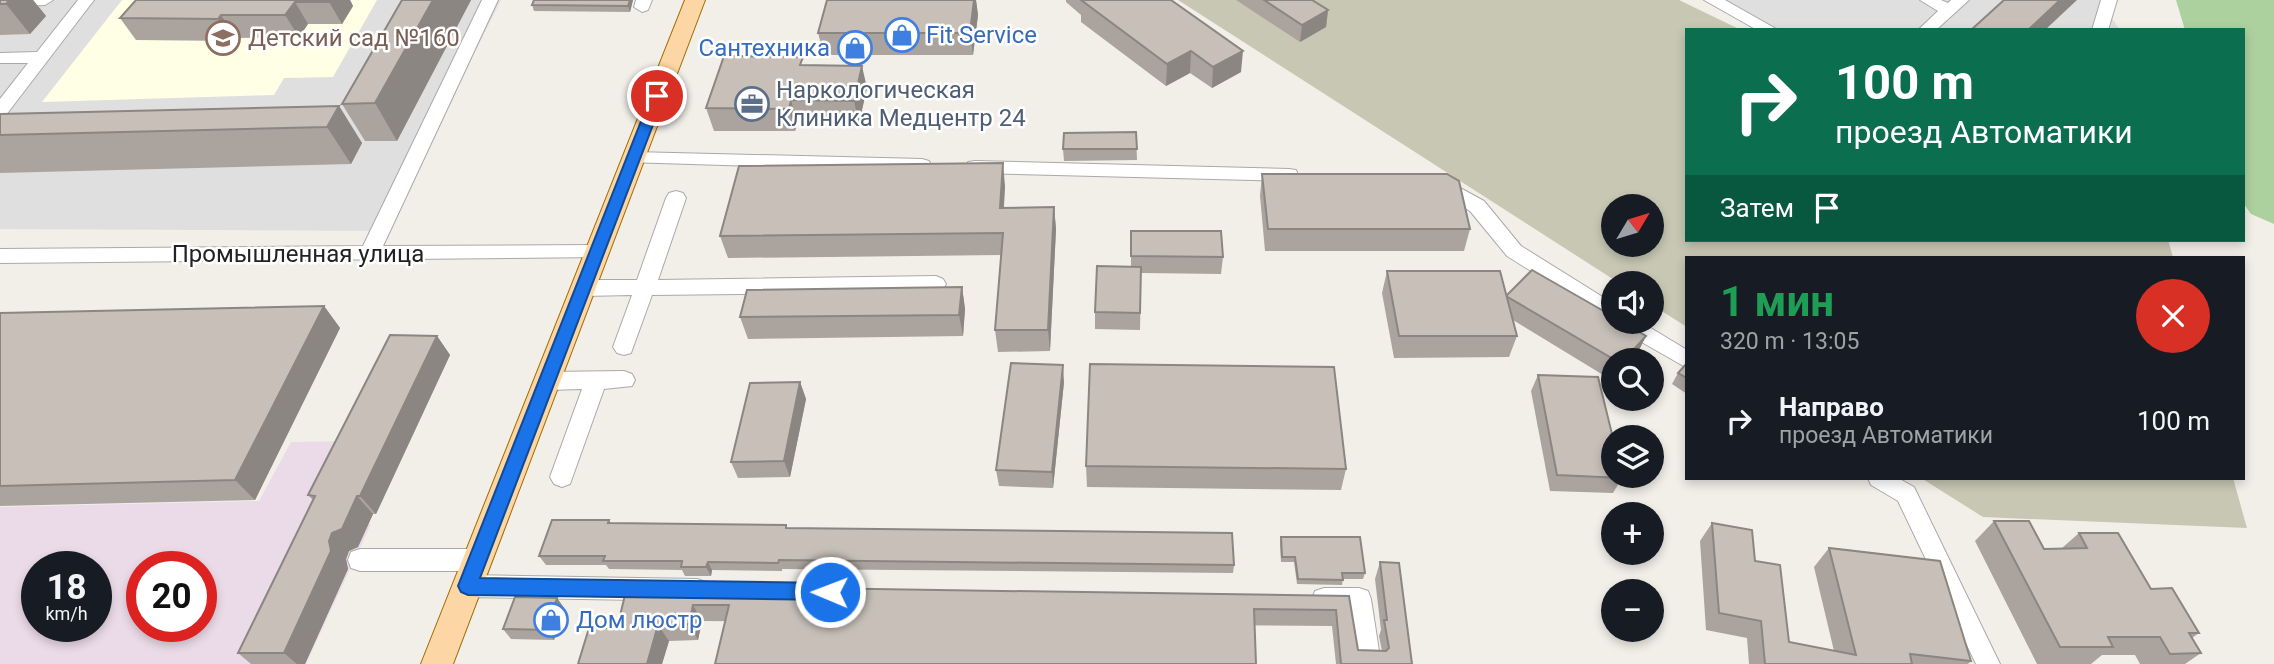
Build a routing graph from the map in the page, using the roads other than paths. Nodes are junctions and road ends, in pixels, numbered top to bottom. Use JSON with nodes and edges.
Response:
{"nodes":[{"id":1,"x":45,"y":0,"type":"edge"},
{"id":2,"x":86,"y":0,"type":"edge"},
{"id":3,"x":490,"y":0,"type":"edge"},
{"id":4,"x":695,"y":0,"type":"edge"},
{"id":5,"x":1712,"y":0,"type":"edge"},
{"id":6,"x":1928,"y":0,"type":"edge"},
{"id":7,"x":2109,"y":0,"type":"edge"},
{"id":8,"x":1,"y":1,"type":"edge"},
{"id":9,"x":1956,"y":5,"type":"edge"},
{"id":10,"x":1766,"y":28,"type":"edge"},
{"id":11,"x":1928,"y":28,"type":"edge"},
{"id":12,"x":2101,"y":28,"type":"edge"},
{"id":13,"x":40,"y":57,"type":"junction"},
{"id":14,"x":0,"y":58,"type":"edge"},
{"id":15,"x":0,"y":111,"type":"edge"},
{"id":16,"x":633,"y":158,"type":"junction"},
{"id":17,"x":1301,"y":176,"type":"edge"},
{"id":18,"x":1417,"y":182,"type":"edge"},
{"id":19,"x":676,"y":198,"type":"dead end"},
{"id":20,"x":596,"y":253,"type":"junction"},
{"id":21,"x":369,"y":254,"type":"junction"},
{"id":22,"x":0,"y":256,"type":"edge"},
{"id":23,"x":936,"y":284,"type":"edge"},
{"id":24,"x":644,"y":287,"type":"junction"},
{"id":25,"x":583,"y":288,"type":"junction"},
{"id":26,"x":1601,"y":307,"type":"edge"},
{"id":27,"x":1645,"y":334,"type":"edge"},
{"id":28,"x":624,"y":346,"type":"dead end"},
{"id":29,"x":1685,"y":359,"type":"edge"},
{"id":30,"x":596,"y":380,"type":"junction"},
{"id":31,"x":624,"y":380,"type":"dead end"},
{"id":32,"x":547,"y":381,"type":"junction"},
{"id":33,"x":562,"y":477,"type":"dead end"},
{"id":34,"x":1882,"y":480,"type":"edge"},
{"id":35,"x":478,"y":559,"type":"junction"},
{"id":36,"x":360,"y":560,"type":"dead end"},
{"id":37,"x":468,"y":586,"type":"junction"},
{"id":38,"x":719,"y":590,"type":"edge"},
{"id":39,"x":1304,"y":599,"type":"edge"},
{"id":40,"x":1988,"y":662,"type":"dead end"},
{"id":41,"x":437,"y":664,"type":"edge"},
{"id":42,"x":1368,"y":664,"type":"edge"}],
"edges":[{"from":1,"to":8,"type":"street"},
{"from":2,"to":13,"type":"street"},
{"from":3,"to":21,"type":"street"},
{"from":4,"to":16,"type":"main road"},
{"from":5,"to":10,"type":"street"},
{"from":6,"to":9,"type":"street"},
{"from":7,"to":12,"type":"street"},
{"from":9,"to":11,"type":"street"},
{"from":13,"to":14,"type":"street"},
{"from":13,"to":15,"type":"street"},
{"from":16,"to":17,"type":"street"},
{"from":16,"to":20,"type":"main road"},
{"from":18,"to":26,"type":"street"},
{"from":19,"to":24,"type":"street"},
{"from":20,"to":21,"type":"street","name":"Промышленная улица"},
{"from":20,"to":25,"type":"main road"},
{"from":21,"to":22,"type":"street","name":"Промышленная улица"},
{"from":23,"to":24,"type":"street"},
{"from":24,"to":25,"type":"street"},
{"from":24,"to":28,"type":"street"},
{"from":25,"to":32,"type":"main road"},
{"from":27,"to":29,"type":"street"},
{"from":30,"to":31,"type":"street"},
{"from":30,"to":32,"type":"street"},
{"from":30,"to":33,"type":"street"},
{"from":32,"to":35,"type":"main road"},
{"from":34,"to":40,"type":"street"},
{"from":35,"to":36,"type":"street"},
{"from":35,"to":37,"type":"main road"},
{"from":37,"to":38,"type":"street"},
{"from":37,"to":41,"type":"main road"},
{"from":39,"to":42,"type":"street"}]}
